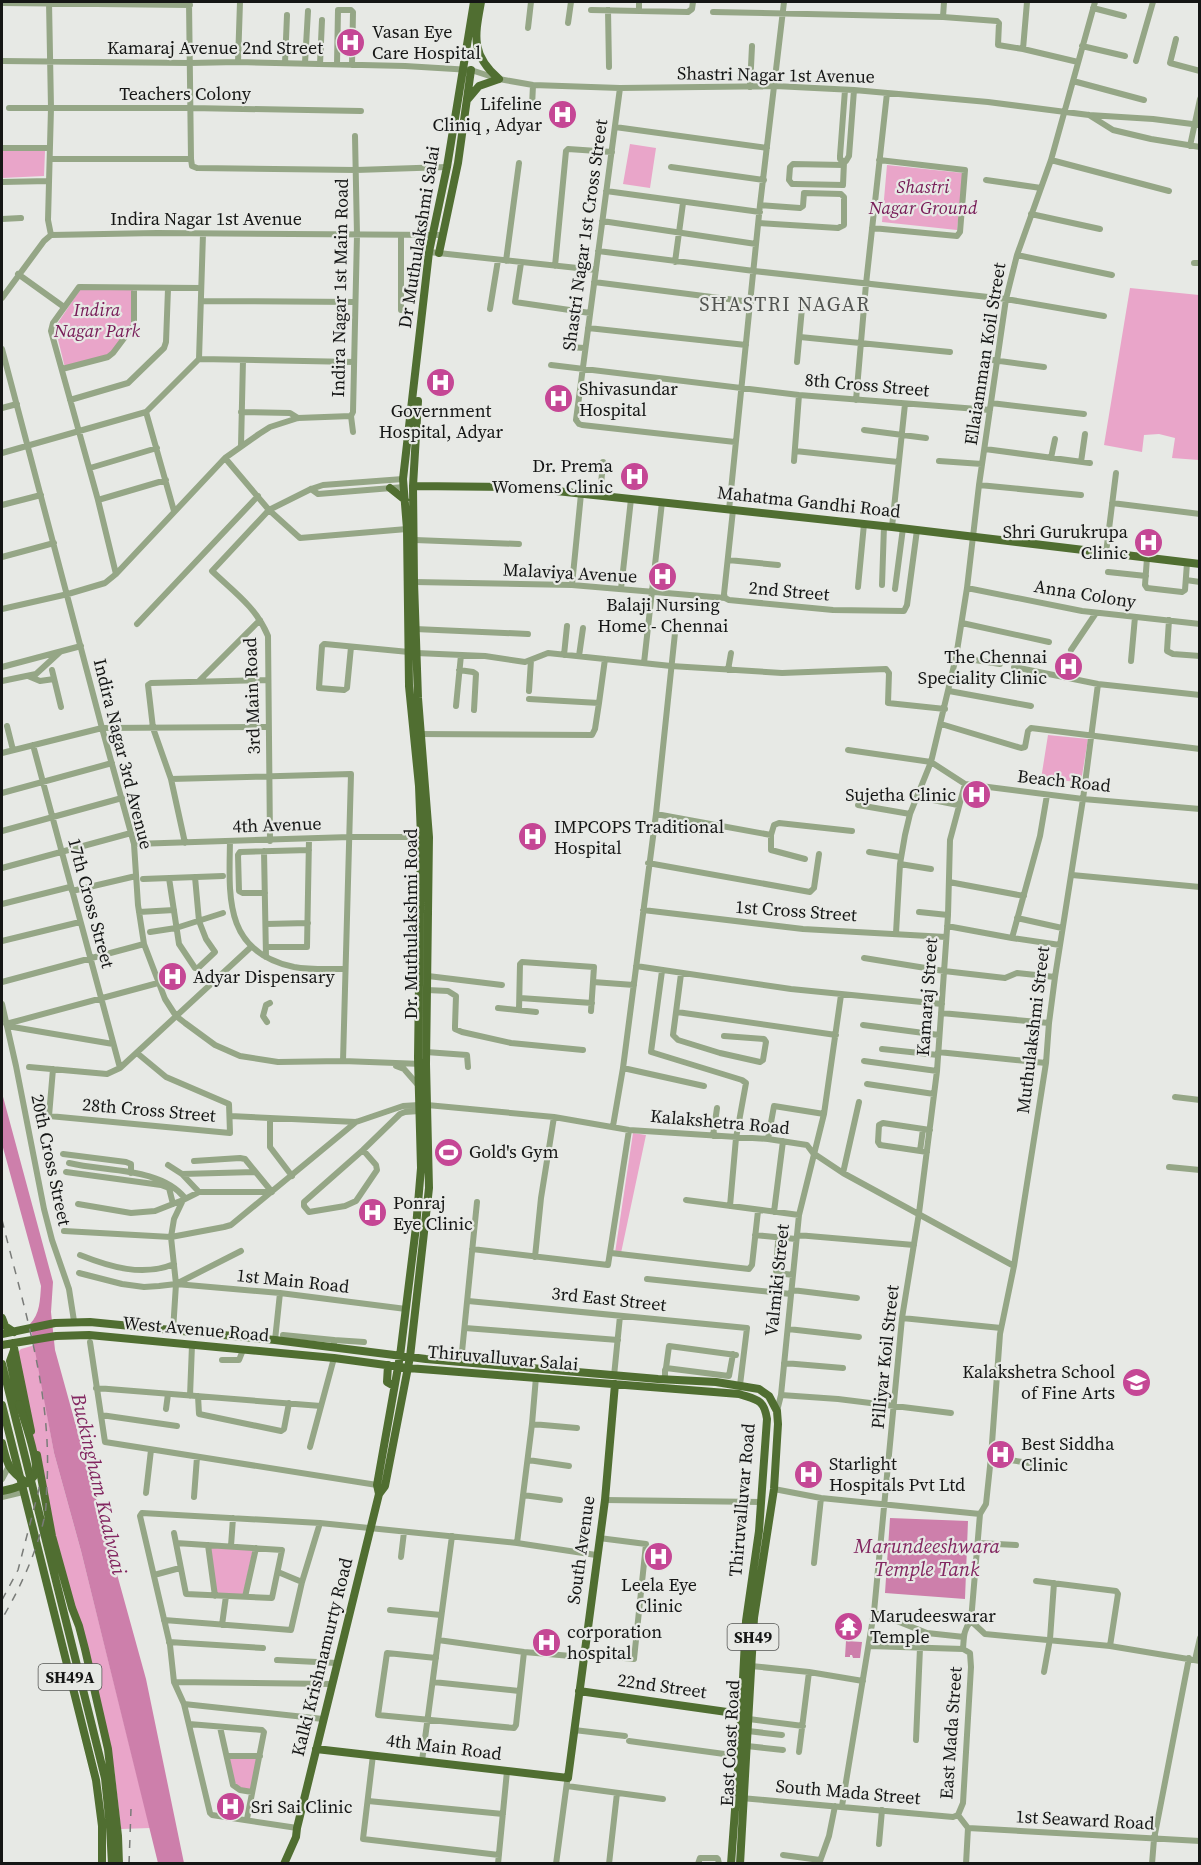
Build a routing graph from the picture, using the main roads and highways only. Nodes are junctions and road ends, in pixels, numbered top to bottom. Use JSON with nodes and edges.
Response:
{"nodes":[{"id":1,"x":474,"y":2,"type":"edge"},
{"id":2,"x":481,"y":2,"type":"edge"},
{"id":3,"x":467,"y":70,"type":"junction"},
{"id":4,"x":468,"y":100,"type":"junction"},
{"id":5,"x":438,"y":235,"type":"junction"},
{"id":6,"x":408,"y":483,"type":"junction"},
{"id":7,"x":390,"y":488,"type":"road end"},
{"id":8,"x":405,"y":500,"type":"junction"},
{"id":9,"x":1200,"y":564,"type":"edge"},
{"id":10,"x":412,"y":653,"type":"junction"},
{"id":11,"x":418,"y":734,"type":"junction"},
{"id":12,"x":422,"y":1064,"type":"junction"},
{"id":13,"x":421,"y":1107,"type":"junction"},
{"id":14,"x":2,"y":1318,"type":"edge"},
{"id":15,"x":14,"y":1332,"type":"junction"},
{"id":16,"x":2,"y":1334,"type":"edge"},
{"id":17,"x":2,"y":1345,"type":"edge"},
{"id":18,"x":14,"y":1346,"type":"junction"},
{"id":19,"x":381,"y":1354,"type":"joint"},
{"id":20,"x":2,"y":1355,"type":"edge"},
{"id":21,"x":400,"y":1356,"type":"junction"},
{"id":22,"x":410,"y":1358,"type":"junction"},
{"id":23,"x":6,"y":1362,"type":"edge"},
{"id":24,"x":388,"y":1365,"type":"junction"},
{"id":25,"x":398,"y":1366,"type":"junction"},
{"id":26,"x":408,"y":1368,"type":"junction"},
{"id":27,"x":615,"y":1380,"type":"junction"},
{"id":28,"x":394,"y":1386,"type":"junction"},
{"id":29,"x":2,"y":1406,"type":"edge"},
{"id":30,"x":777,"y":1411,"type":"joint"},
{"id":31,"x":2,"y":1443,"type":"edge"},
{"id":32,"x":27,"y":1483,"type":"junction"},
{"id":33,"x":378,"y":1490,"type":"junction"},
{"id":34,"x":4,"y":1494,"type":"edge"},
{"id":35,"x":67,"y":1607,"type":"junction"},
{"id":36,"x":66,"y":1621,"type":"junction"},
{"id":37,"x":57,"y":1623,"type":"junction"},
{"id":38,"x":71,"y":1640,"type":"junction"},
{"id":39,"x":62,"y":1642,"type":"junction"},
{"id":40,"x":746,"y":1681,"type":"junction"},
{"id":41,"x":579,"y":1691,"type":"junction"},
{"id":42,"x":745,"y":1716,"type":"junction"},
{"id":43,"x":316,"y":1749,"type":"junction"},
{"id":44,"x":567,"y":1782,"type":"joint"},
{"id":45,"x":739,"y":1798,"type":"junction"},
{"id":46,"x":110,"y":1827,"type":"junction"},
{"id":47,"x":297,"y":1828,"type":"junction"},
{"id":48,"x":118,"y":1836,"type":"junction"},
{"id":49,"x":102,"y":1863,"type":"edge"},
{"id":50,"x":112,"y":1863,"type":"edge"},
{"id":51,"x":119,"y":1863,"type":"edge"},
{"id":52,"x":278,"y":1863,"type":"edge"},
{"id":53,"x":284,"y":1863,"type":"edge"},
{"id":54,"x":731,"y":1863,"type":"edge"},
{"id":55,"x":740,"y":1863,"type":"edge"}],
"edges":[{"from":1,"to":3,"type":"main road","name":"Dr Muthulakshmi Salai"},
{"from":2,"to":4,"type":"main road"},
{"from":3,"to":4,"type":"main road","name":"Dr Muthulakshmi Salai"},
{"from":3,"to":5,"type":"main road","name":"Dr Muthulakshmi Salai"},
{"from":4,"to":5,"type":"main road","name":"Dr Muthulakshmi Salai"},
{"from":5,"to":6,"type":"main road","name":"Dr Muthulakshmi Salai"},
{"from":6,"to":8,"type":"main road","name":"Dr. Muthulakshmi Road"},
{"from":6,"to":9,"type":"main road","name":"Mahatma Gandhi Road"},
{"from":6,"to":10,"type":"main road","name":"Dr. Muthulakshmi Road"},
{"from":7,"to":8,"type":"main road"},
{"from":8,"to":10,"type":"main road","name":"Dr. Muthulakshmi Road"},
{"from":10,"to":11,"type":"main road","name":"Dr. Muthulakshmi Road"},
{"from":11,"to":12,"type":"main road","name":"Dr. Muthulakshmi Road"},
{"from":11,"to":12,"type":"main road","name":"Dr. Muthulakshmi Road"},
{"from":12,"to":13,"type":"main road","name":"Dr. Muthulakshmi Road"},
{"from":12,"to":13,"type":"main road","name":"Dr. Muthulakshmi Road"},
{"from":13,"to":21,"type":"main road","name":"Dr. Muthulakshmi Road"},
{"from":13,"to":22,"type":"main road","name":"Dr. Muthulakshmi Road"},
{"from":14,"to":15,"type":"main road"},
{"from":15,"to":16,"type":"main road","name":"West Avenue Road"},
{"from":15,"to":19,"type":"main road","name":"West Avenue Road"},
{"from":17,"to":18,"type":"main road","name":"West Avenue Road"},
{"from":18,"to":23,"type":"main road"},
{"from":18,"to":24,"type":"main road","name":"West Avenue Road"},
{"from":18,"to":35,"type":"main road"},
{"from":19,"to":21,"type":"main road","name":"Thiruvalluvar Road","number":"SH49"},
{"from":20,"to":23,"type":"main road"},
{"from":21,"to":22,"type":"main road","name":"Thiruvalluvar Road","number":"SH49"},
{"from":21,"to":25,"type":"main road","name":"Dr. Muthulakshmi Road"},
{"from":22,"to":26,"type":"main road","name":"Dr. Muthulakshmi Road"},
{"from":22,"to":27,"type":"main road","name":"Thiruvalluvar Road","number":"SH49"},
{"from":23,"to":32,"type":"main road","bridge":true},
{"from":23,"to":35,"type":"main road"},
{"from":24,"to":25,"type":"main road","name":"Thiruvalluvar Salai","number":"SH49"},
{"from":24,"to":28,"type":"main road"},
{"from":25,"to":26,"type":"main road","name":"Thiruvalluvar Salai","number":"SH49"},
{"from":25,"to":28,"type":"main road","name":"Kalki Krishnamurty Road"},
{"from":26,"to":27,"type":"main road","name":"Thiruvalluvar Salai","number":"SH49"},
{"from":26,"to":33,"type":"main road","name":"Kalki Krishnamurty Road"},
{"from":27,"to":30,"type":"main road","name":"Thiruvalluvar Road","number":"SH49"},
{"from":27,"to":40,"type":"main road","name":"Thiruvalluvar Road","number":"SH49"},
{"from":27,"to":41,"type":"main road","name":"South Avenue"},
{"from":28,"to":33,"type":"main road","name":"Kalki Krishnamurty Road"},
{"from":29,"to":37,"type":"main road","number":"SH49A"},
{"from":30,"to":40,"type":"main road","name":"East Coast Road","number":"SH49"},
{"from":31,"to":32,"type":"main road","bridge":true},
{"from":32,"to":34,"type":"main road","bridge":true},
{"from":33,"to":43,"type":"main road","name":"Kalki Krishnamurty Road"},
{"from":35,"to":36,"type":"main road","number":"SH49A"},
{"from":35,"to":48,"type":"main road"},
{"from":36,"to":37,"type":"main road"},
{"from":36,"to":38,"type":"main road","number":"SH49A"},
{"from":37,"to":39,"type":"main road","number":"SH49A"},
{"from":38,"to":39,"type":"main road"},
{"from":38,"to":46,"type":"main road","number":"SH49A"},
{"from":39,"to":49,"type":"main road","number":"SH49A"},
{"from":40,"to":42,"type":"main road","name":"East Coast Road","number":"SH49"},
{"from":41,"to":42,"type":"main road","name":"22nd Street"},
{"from":41,"to":44,"type":"main road","name":"South Avenue"},
{"from":42,"to":45,"type":"main road","name":"East Coast Road","number":"SH49"},
{"from":42,"to":45,"type":"main road","name":"East Coast Road","number":"SH49"},
{"from":43,"to":44,"type":"main road","name":"4th Main Road"},
{"from":43,"to":47,"type":"main road","name":"Kalki Krishnamurty Road"},
{"from":45,"to":54,"type":"main road","name":"East Coast Road","number":"SH49"},
{"from":45,"to":55,"type":"main road","name":"East Coast Road","number":"SH49"},
{"from":46,"to":48,"type":"main road"},
{"from":46,"to":50,"type":"main road","number":"SH49A"},
{"from":47,"to":52,"type":"main road","name":"Kalki Krishnamurty Road"},
{"from":47,"to":53,"type":"main road","name":"Kalki Krishnamurty Road"},
{"from":48,"to":51,"type":"main road"}]}
